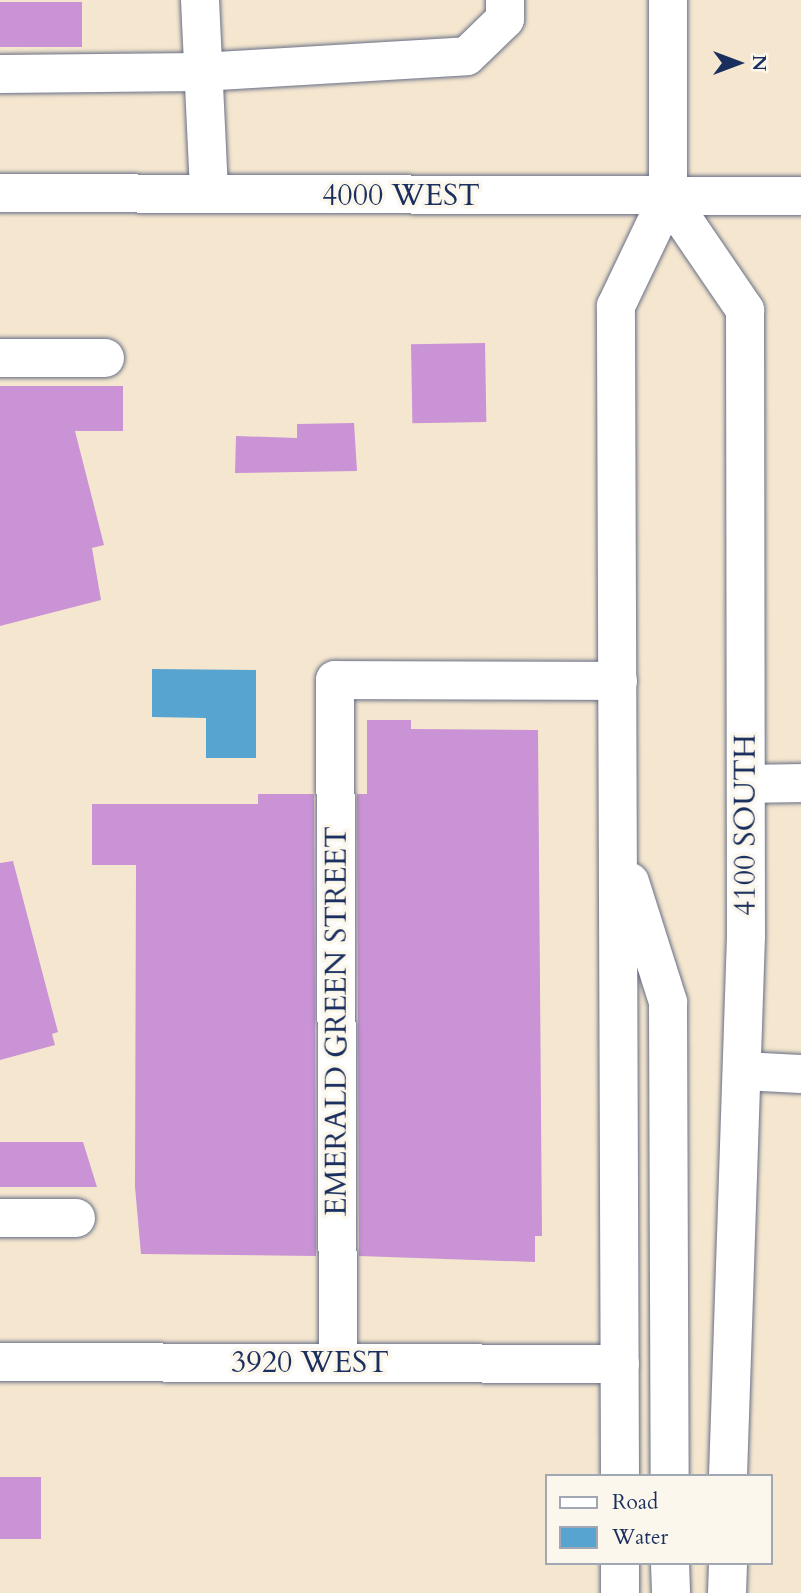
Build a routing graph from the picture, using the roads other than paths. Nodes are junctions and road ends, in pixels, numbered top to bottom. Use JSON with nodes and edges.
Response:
{"nodes":[{"id":1,"x":200,"y":0,"type":"edge"},
{"id":2,"x":505,"y":0,"type":"edge"},
{"id":3,"x":668,"y":0,"type":"edge"},
{"id":4,"x":201,"y":72,"type":"junction"},
{"id":5,"x":0,"y":74,"type":"edge"},
{"id":6,"x":0,"y":193,"type":"edge"},
{"id":7,"x":209,"y":194,"type":"junction"},
{"id":8,"x":801,"y":195,"type":"edge"},
{"id":9,"x":668,"y":197,"type":"junction"},
{"id":10,"x":0,"y":358,"type":"edge"},
{"id":11,"x":105,"y":358,"type":"dead end"},
{"id":12,"x":618,"y":681,"type":"junction"},
{"id":13,"x":801,"y":783,"type":"edge"},
{"id":14,"x":746,"y":784,"type":"junction"},
{"id":15,"x":618,"y":846,"type":"junction"},
{"id":16,"x":743,"y":1071,"type":"junction"},
{"id":17,"x":801,"y":1074,"type":"edge"},
{"id":18,"x":0,"y":1218,"type":"edge"},
{"id":19,"x":76,"y":1218,"type":"dead end"},
{"id":20,"x":0,"y":1362,"type":"edge"},
{"id":21,"x":338,"y":1363,"type":"junction"},
{"id":22,"x":620,"y":1364,"type":"junction"},
{"id":23,"x":620,"y":1474,"type":"edge"},
{"id":24,"x":670,"y":1474,"type":"edge"},
{"id":25,"x":728,"y":1474,"type":"edge"},
{"id":26,"x":620,"y":1565,"type":"edge"},
{"id":27,"x":670,"y":1565,"type":"edge"},
{"id":28,"x":728,"y":1565,"type":"edge"},
{"id":29,"x":621,"y":1593,"type":"edge"},
{"id":30,"x":671,"y":1593,"type":"edge"},
{"id":31,"x":727,"y":1593,"type":"edge"}],
"edges":[{"from":1,"to":4,"type":"main road"},
{"from":2,"to":4,"type":"main road"},
{"from":3,"to":9,"type":"main road"},
{"from":4,"to":5,"type":"main road"},
{"from":4,"to":7,"type":"main road"},
{"from":6,"to":7,"type":"main road","name":"4000 WEST"},
{"from":7,"to":9,"type":"main road","name":"4000 WEST"},
{"from":8,"to":9,"type":"main road","name":"4000 WEST"},
{"from":9,"to":12,"type":"main road"},
{"from":9,"to":14,"type":"main road","name":"4100 SOUTH"},
{"from":10,"to":11,"type":"main road"},
{"from":12,"to":15,"type":"main road"},
{"from":12,"to":21,"type":"main road","name":"EMERALD GREEN STREET"},
{"from":13,"to":14,"type":"main road"},
{"from":14,"to":16,"type":"main road","name":"4100 SOUTH"},
{"from":15,"to":22,"type":"main road"},
{"from":15,"to":24,"type":"main road"},
{"from":16,"to":17,"type":"main road"},
{"from":16,"to":25,"type":"main road","name":"4100 SOUTH"},
{"from":18,"to":19,"type":"main road"},
{"from":20,"to":21,"type":"main road","name":"3920 WEST"},
{"from":21,"to":22,"type":"main road","name":"3920 WEST"},
{"from":22,"to":23,"type":"main road"},
{"from":26,"to":29,"type":"main road"},
{"from":27,"to":30,"type":"main road"},
{"from":28,"to":31,"type":"main road"}]}
